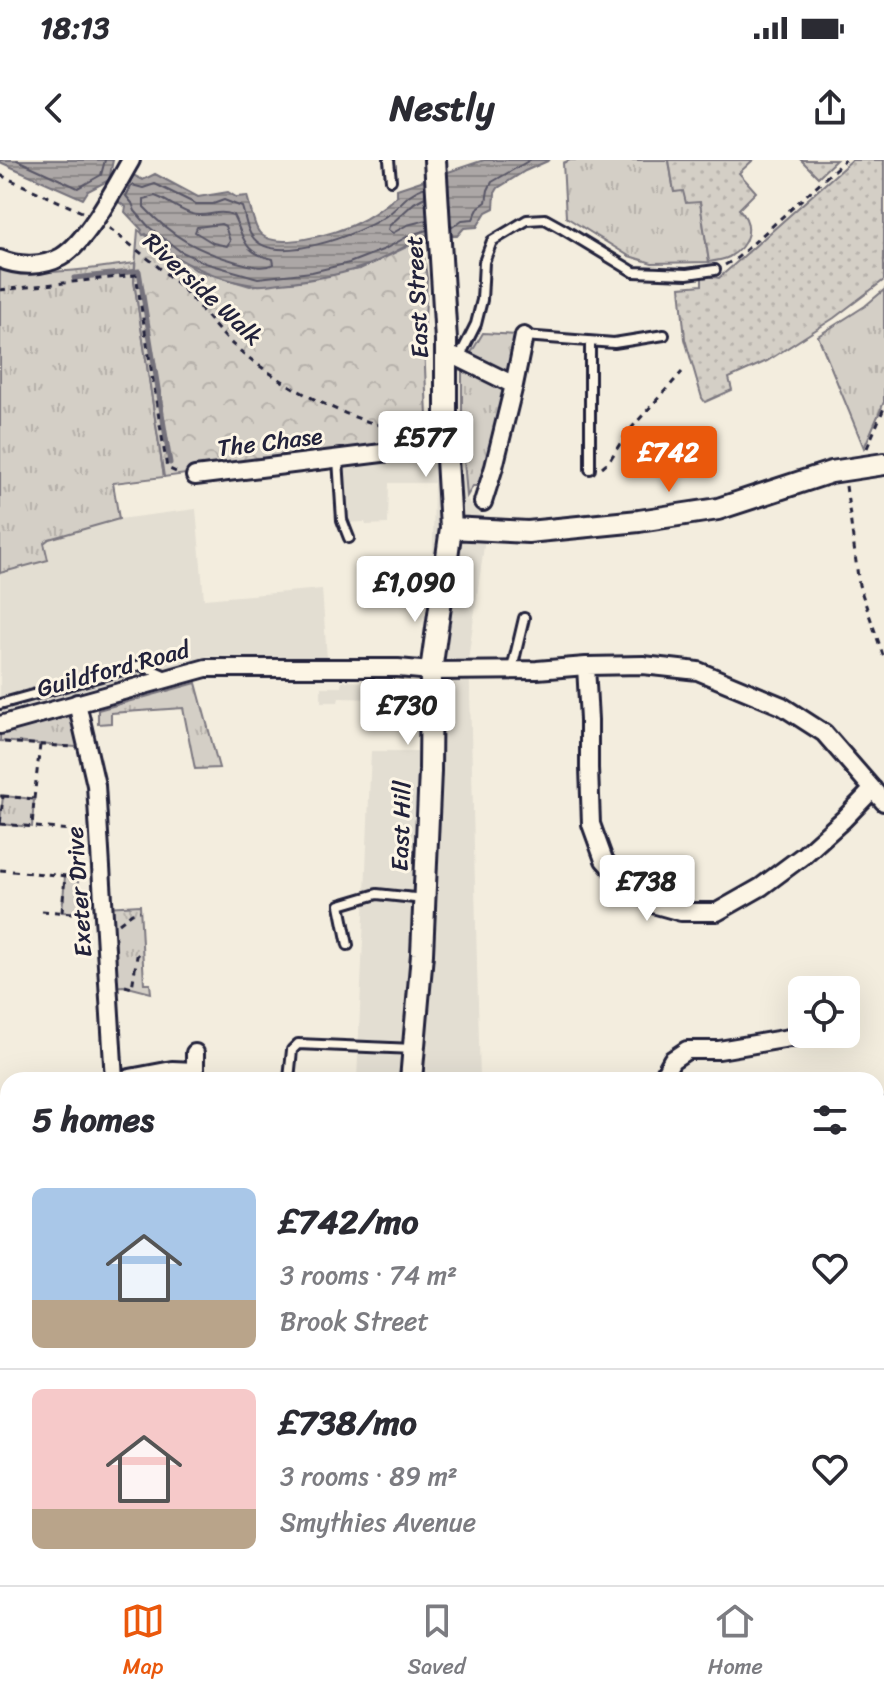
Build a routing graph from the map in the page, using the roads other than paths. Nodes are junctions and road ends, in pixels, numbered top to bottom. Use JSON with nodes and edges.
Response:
{"nodes":[{"id":1,"x":131,"y":160,"type":"edge"},
{"id":2,"x":389,"y":160,"type":"edge"},
{"id":3,"x":435,"y":160,"type":"edge"},
{"id":4,"x":391,"y":180,"type":"dead end"},
{"id":5,"x":0,"y":259,"type":"edge"},
{"id":6,"x":715,"y":270,"type":"road end"},
{"id":7,"x":664,"y":335,"type":"dead end"},
{"id":8,"x":524,"y":336,"type":"joint"},
{"id":9,"x":590,"y":342,"type":"junction"},
{"id":10,"x":452,"y":357,"type":"junction"},
{"id":11,"x":514,"y":385,"type":"junction"},
{"id":12,"x":447,"y":445,"type":"junction"},
{"id":13,"x":338,"y":458,"type":"junction"},
{"id":14,"x":875,"y":466,"type":"edge"},
{"id":15,"x":590,"y":469,"type":"road end"},
{"id":16,"x":188,"y":475,"type":"road end"},
{"id":17,"x":481,"y":498,"type":"dead end"},
{"id":18,"x":451,"y":528,"type":"junction"},
{"id":19,"x":349,"y":538,"type":"dead end"},
{"id":20,"x":524,"y":618,"type":"dead end"},
{"id":21,"x":586,"y":666,"type":"junction"},
{"id":22,"x":512,"y":670,"type":"junction"},
{"id":23,"x":431,"y":671,"type":"junction"},
{"id":24,"x":170,"y":678,"type":"junction"},
{"id":25,"x":77,"y":703,"type":"junction"},
{"id":26,"x":0,"y":704,"type":"edge"},
{"id":27,"x":0,"y":725,"type":"edge"},
{"id":28,"x":879,"y":796,"type":"edge"},
{"id":29,"x":424,"y":899,"type":"junction"},
{"id":30,"x":348,"y":945,"type":"dead end"},
{"id":31,"x":788,"y":1039,"type":"edge"},
{"id":32,"x":801,"y":1048,"type":"edge"},
{"id":33,"x":415,"y":1049,"type":"junction"},
{"id":34,"x":195,"y":1053,"type":"dead end"},
{"id":35,"x":799,"y":1056,"type":"dead end"},
{"id":36,"x":116,"y":1072,"type":"edge"},
{"id":37,"x":161,"y":1072,"type":"edge"},
{"id":38,"x":181,"y":1072,"type":"edge"},
{"id":39,"x":195,"y":1072,"type":"edge"},
{"id":40,"x":290,"y":1072,"type":"edge"},
{"id":41,"x":412,"y":1072,"type":"edge"},
{"id":42,"x":667,"y":1072,"type":"edge"}],
"edges":[{"from":1,"to":5,"type":"street"},
{"from":2,"to":4,"type":"lane"},
{"from":3,"to":10,"type":"street","name":"East Street"},
{"from":6,"to":10,"type":"lane"},
{"from":7,"to":9,"type":"lane"},
{"from":8,"to":9,"type":"lane"},
{"from":8,"to":11,"type":"street"},
{"from":9,"to":15,"type":"lane"},
{"from":10,"to":11,"type":"street"},
{"from":10,"to":12,"type":"street","name":"East Street"},
{"from":11,"to":17,"type":"street"},
{"from":12,"to":13,"type":"street","name":"The Chase"},
{"from":12,"to":18,"type":"street","name":"East Street"},
{"from":13,"to":16,"type":"street","name":"The Chase"},
{"from":13,"to":19,"type":"lane"},
{"from":14,"to":18,"type":"street"},
{"from":18,"to":23,"type":"street","name":"East Hill"},
{"from":20,"to":22,"type":"lane"},
{"from":21,"to":22,"type":"street","name":"Guildford Road"},
{"from":21,"to":28,"type":"street","name":"Guildford Road"},
{"from":21,"to":28,"type":"street"},
{"from":22,"to":23,"type":"street","name":"Guildford Road"},
{"from":23,"to":24,"type":"street","name":"Guildford Road"},
{"from":23,"to":29,"type":"street","name":"East Hill"},
{"from":24,"to":25,"type":"street","name":"Guildford Road"},
{"from":24,"to":26,"type":"lane"},
{"from":25,"to":27,"type":"street","name":"Guildford Road"},
{"from":25,"to":36,"type":"street","name":"Exeter Drive"},
{"from":29,"to":30,"type":"lane"},
{"from":29,"to":33,"type":"street","name":"East Hill"},
{"from":31,"to":42,"type":"street"},
{"from":32,"to":35,"type":"street"},
{"from":33,"to":40,"type":"lane"},
{"from":33,"to":41,"type":"street","name":"East Hill"},
{"from":34,"to":39,"type":"street"},
{"from":37,"to":38,"type":"street"}]}
